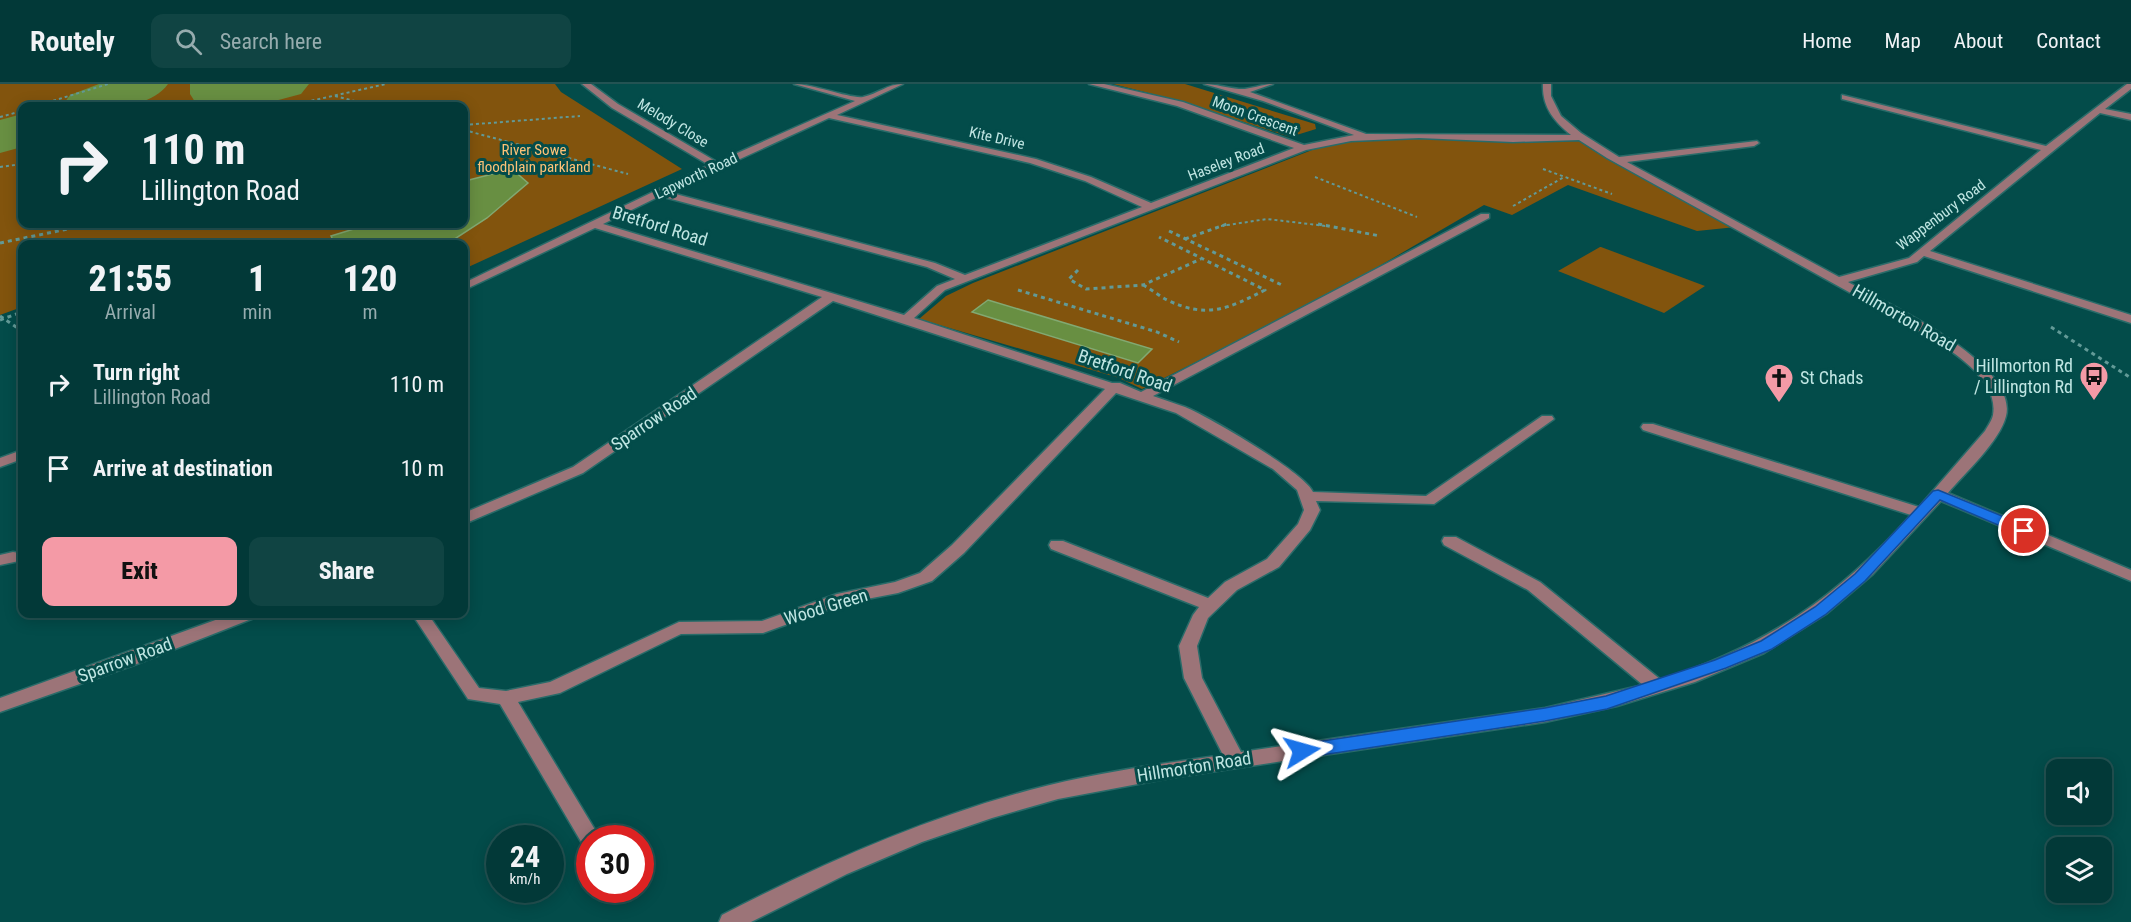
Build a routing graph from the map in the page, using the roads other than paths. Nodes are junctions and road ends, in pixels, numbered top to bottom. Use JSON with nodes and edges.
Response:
{"nodes":[{"id":1,"x":585,"y":84,"type":"edge"},
{"id":2,"x":798,"y":84,"type":"edge"},
{"id":3,"x":899,"y":84,"type":"edge"},
{"id":4,"x":1094,"y":84,"type":"edge"},
{"id":5,"x":1208,"y":84,"type":"edge"},
{"id":6,"x":1269,"y":84,"type":"edge"},
{"id":7,"x":1547,"y":84,"type":"edge"},
{"id":8,"x":2131,"y":85,"type":"edge"},
{"id":9,"x":1244,"y":92,"type":"junction"},
{"id":10,"x":1845,"y":97,"type":"dead end"},
{"id":11,"x":863,"y":100,"type":"junction"},
{"id":12,"x":2098,"y":110,"type":"junction"},
{"id":13,"x":830,"y":116,"type":"junction"},
{"id":14,"x":2131,"y":117,"type":"edge"},
{"id":15,"x":1362,"y":135,"type":"junction"},
{"id":16,"x":1582,"y":137,"type":"junction"},
{"id":17,"x":1754,"y":143,"type":"dead end"},
{"id":18,"x":1303,"y":148,"type":"junction"},
{"id":19,"x":2048,"y":148,"type":"junction"},
{"id":20,"x":1618,"y":160,"type":"junction"},
{"id":21,"x":717,"y":166,"type":"junction"},
{"id":22,"x":659,"y":193,"type":"junction"},
{"id":23,"x":1152,"y":207,"type":"junction"},
{"id":24,"x":1485,"y":216,"type":"road end"},
{"id":25,"x":593,"y":224,"type":"junction"},
{"id":26,"x":1922,"y":252,"type":"junction"},
{"id":27,"x":966,"y":279,"type":"junction"},
{"id":28,"x":1839,"y":281,"type":"junction"},
{"id":29,"x":468,"y":285,"type":"edge"},
{"id":30,"x":832,"y":296,"type":"junction"},
{"id":31,"x":906,"y":319,"type":"junction"},
{"id":32,"x":2131,"y":319,"type":"edge"},
{"id":33,"x":1115,"y":386,"type":"junction"},
{"id":34,"x":1144,"y":396,"type":"junction"},
{"id":35,"x":1546,"y":419,"type":"dead end"},
{"id":36,"x":1648,"y":427,"type":"dead end"},
{"id":37,"x":18,"y":456,"type":"edge"},
{"id":38,"x":0,"y":463,"type":"edge"},
{"id":39,"x":1938,"y":494,"type":"junction"},
{"id":40,"x":1307,"y":496,"type":"junction"},
{"id":41,"x":1920,"y":513,"type":"junction"},
{"id":42,"x":468,"y":517,"type":"edge"},
{"id":43,"x":1450,"y":541,"type":"dead end"},
{"id":44,"x":1057,"y":545,"type":"dead end"},
{"id":45,"x":2131,"y":576,"type":"edge"},
{"id":46,"x":1211,"y":606,"type":"junction"},
{"id":47,"x":238,"y":618,"type":"edge"},
{"id":48,"x":423,"y":618,"type":"edge"},
{"id":49,"x":1658,"y":687,"type":"junction"},
{"id":50,"x":506,"y":698,"type":"junction"},
{"id":51,"x":0,"y":705,"type":"edge"},
{"id":52,"x":1236,"y":761,"type":"junction"},
{"id":53,"x":582,"y":825,"type":"edge"},
{"id":54,"x":730,"y":922,"type":"edge"}],
"edges":[{"from":1,"to":21,"type":"street","name":"Melody Close"},
{"from":2,"to":11,"type":"street"},
{"from":3,"to":11,"type":"street","name":"Lapworth Road"},
{"from":4,"to":18,"type":"street","name":"Moon Crescent"},
{"from":5,"to":9,"type":"street"},
{"from":6,"to":9,"type":"street"},
{"from":7,"to":16,"type":"street","name":"Hillmorton Road"},
{"from":8,"to":12,"type":"street","name":"Wappenbury Road"},
{"from":9,"to":15,"type":"street"},
{"from":10,"to":19,"type":"street"},
{"from":11,"to":13,"type":"street","name":"Lapworth Road"},
{"from":12,"to":14,"type":"street"},
{"from":12,"to":19,"type":"street","name":"Wappenbury Road"},
{"from":13,"to":21,"type":"street","name":"Lapworth Road"},
{"from":13,"to":23,"type":"street","name":"Kite Drive"},
{"from":15,"to":16,"type":"street","name":"Haseley Road"},
{"from":15,"to":18,"type":"street","name":"Haseley Road"},
{"from":16,"to":20,"type":"street","name":"Hillmorton Road"},
{"from":17,"to":20,"type":"street"},
{"from":18,"to":23,"type":"street","name":"Haseley Road"},
{"from":19,"to":26,"type":"street","name":"Wappenbury Road"},
{"from":20,"to":28,"type":"street","name":"Hillmorton Road"},
{"from":21,"to":22,"type":"street","name":"Lapworth Road"},
{"from":22,"to":25,"type":"street","name":"Lapworth Road"},
{"from":22,"to":27,"type":"street","name":"Bretford Road"},
{"from":23,"to":27,"type":"street","name":"Haseley Road"},
{"from":24,"to":34,"type":"street"},
{"from":25,"to":29,"type":"street","name":"Lapworth Road"},
{"from":25,"to":30,"type":"street","name":"Bretford Road"},
{"from":26,"to":28,"type":"street","name":"Wappenbury Road"},
{"from":26,"to":32,"type":"street"},
{"from":27,"to":31,"type":"street","name":"Haseley Road"},
{"from":28,"to":39,"type":"street","name":"Hillmorton Road"},
{"from":30,"to":31,"type":"street","name":"Bretford Road"},
{"from":30,"to":42,"type":"street","name":"Sparrow Road"},
{"from":31,"to":33,"type":"street","name":"Bretford Road"},
{"from":33,"to":34,"type":"street","name":"Bretford Road"},
{"from":33,"to":50,"type":"street","name":"Wood Green"},
{"from":34,"to":40,"type":"street","name":"Bretford Road"},
{"from":35,"to":40,"type":"street"},
{"from":36,"to":41,"type":"street"},
{"from":37,"to":38,"type":"street"},
{"from":39,"to":41,"type":"street","name":"Hillmorton Road"},
{"from":39,"to":45,"type":"street"},
{"from":40,"to":46,"type":"street"},
{"from":41,"to":49,"type":"street","name":"Hillmorton Road"},
{"from":43,"to":49,"type":"street"},
{"from":44,"to":46,"type":"street"},
{"from":46,"to":52,"type":"street"},
{"from":47,"to":51,"type":"street","name":"Sparrow Road"},
{"from":48,"to":50,"type":"street","name":"Wood Green"},
{"from":49,"to":52,"type":"street","name":"Hillmorton Road"},
{"from":50,"to":53,"type":"street"},
{"from":52,"to":54,"type":"street","name":"Hillmorton Road"}]}
